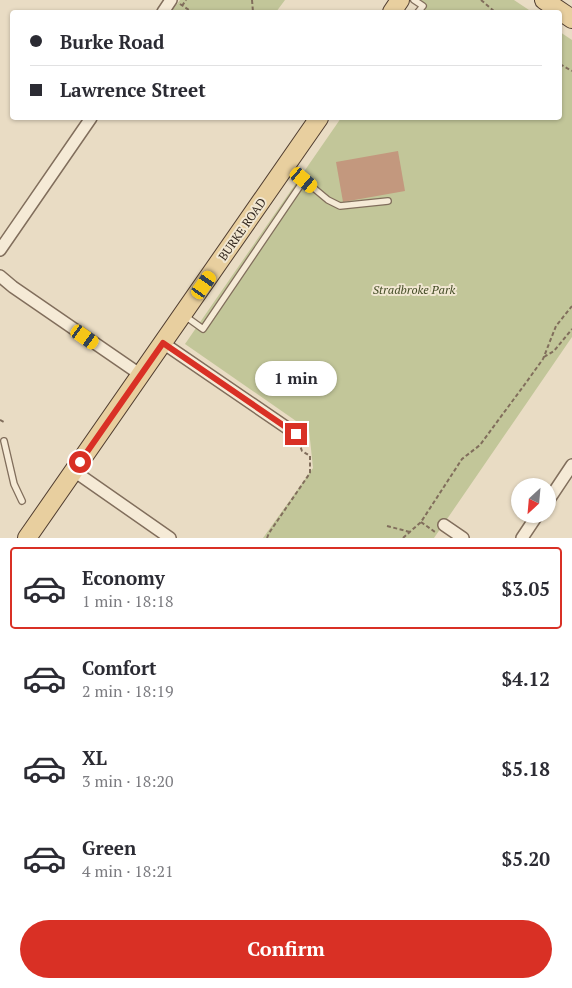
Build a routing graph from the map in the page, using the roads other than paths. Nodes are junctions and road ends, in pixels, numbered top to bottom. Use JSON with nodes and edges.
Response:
{"nodes":[{"id":1,"x":414,"y":0,"type":"edge"},
{"id":2,"x":544,"y":0,"type":"edge"},
{"id":3,"x":176,"y":3,"type":"edge"},
{"id":4,"x":165,"y":10,"type":"edge"},
{"id":5,"x":420,"y":10,"type":"edge"},
{"id":6,"x":559,"y":10,"type":"edge"},
{"id":7,"x":89,"y":120,"type":"edge"},
{"id":8,"x":318,"y":120,"type":"edge"},
{"id":9,"x":285,"y":166,"type":"junction"},
{"id":10,"x":304,"y":180,"type":"junction"},
{"id":11,"x":388,"y":201,"type":"dead end"},
{"id":12,"x":0,"y":250,"type":"edge"},
{"id":13,"x":0,"y":276,"type":"edge"},
{"id":14,"x":0,"y":281,"type":"edge"},
{"id":15,"x":12,"y":287,"type":"junction"},
{"id":16,"x":183,"y":315,"type":"junction"},
{"id":17,"x":163,"y":343,"type":"junction"},
{"id":18,"x":140,"y":376,"type":"junction"},
{"id":19,"x":296,"y":434,"type":"road end"},
{"id":20,"x":4,"y":441,"type":"dead end"},
{"id":21,"x":572,"y":465,"type":"edge"},
{"id":22,"x":74,"y":471,"type":"junction"},
{"id":23,"x":556,"y":488,"type":"edge"},
{"id":24,"x":22,"y":501,"type":"dead end"},
{"id":25,"x":532,"y":523,"type":"edge"},
{"id":26,"x":442,"y":530,"type":"road end"},
{"id":27,"x":27,"y":538,"type":"edge"},
{"id":28,"x":170,"y":538,"type":"edge"},
{"id":29,"x":463,"y":538,"type":"edge"},
{"id":30,"x":522,"y":538,"type":"edge"}],
"edges":[{"from":1,"to":5,"type":"lane"},
{"from":2,"to":6,"type":"main road"},
{"from":3,"to":4,"type":"street"},
{"from":7,"to":12,"type":"street"},
{"from":8,"to":9,"type":"main road","name":"BURKE ROAD"},
{"from":9,"to":10,"type":"lane"},
{"from":9,"to":16,"type":"main road","name":"BURKE ROAD"},
{"from":10,"to":11,"type":"lane"},
{"from":10,"to":16,"type":"lane"},
{"from":13,"to":15,"type":"street"},
{"from":14,"to":15,"type":"street"},
{"from":15,"to":18,"type":"street"},
{"from":16,"to":17,"type":"main road","name":"BURKE ROAD"},
{"from":17,"to":18,"type":"main road","name":"BURKE ROAD"},
{"from":17,"to":19,"type":"street"},
{"from":18,"to":22,"type":"main road","name":"BURKE ROAD"},
{"from":20,"to":24,"type":"lane"},
{"from":21,"to":23,"type":"street"},
{"from":22,"to":27,"type":"main road","name":"BURKE ROAD"},
{"from":22,"to":28,"type":"street"},
{"from":25,"to":30,"type":"street"},
{"from":26,"to":29,"type":"street"}]}
